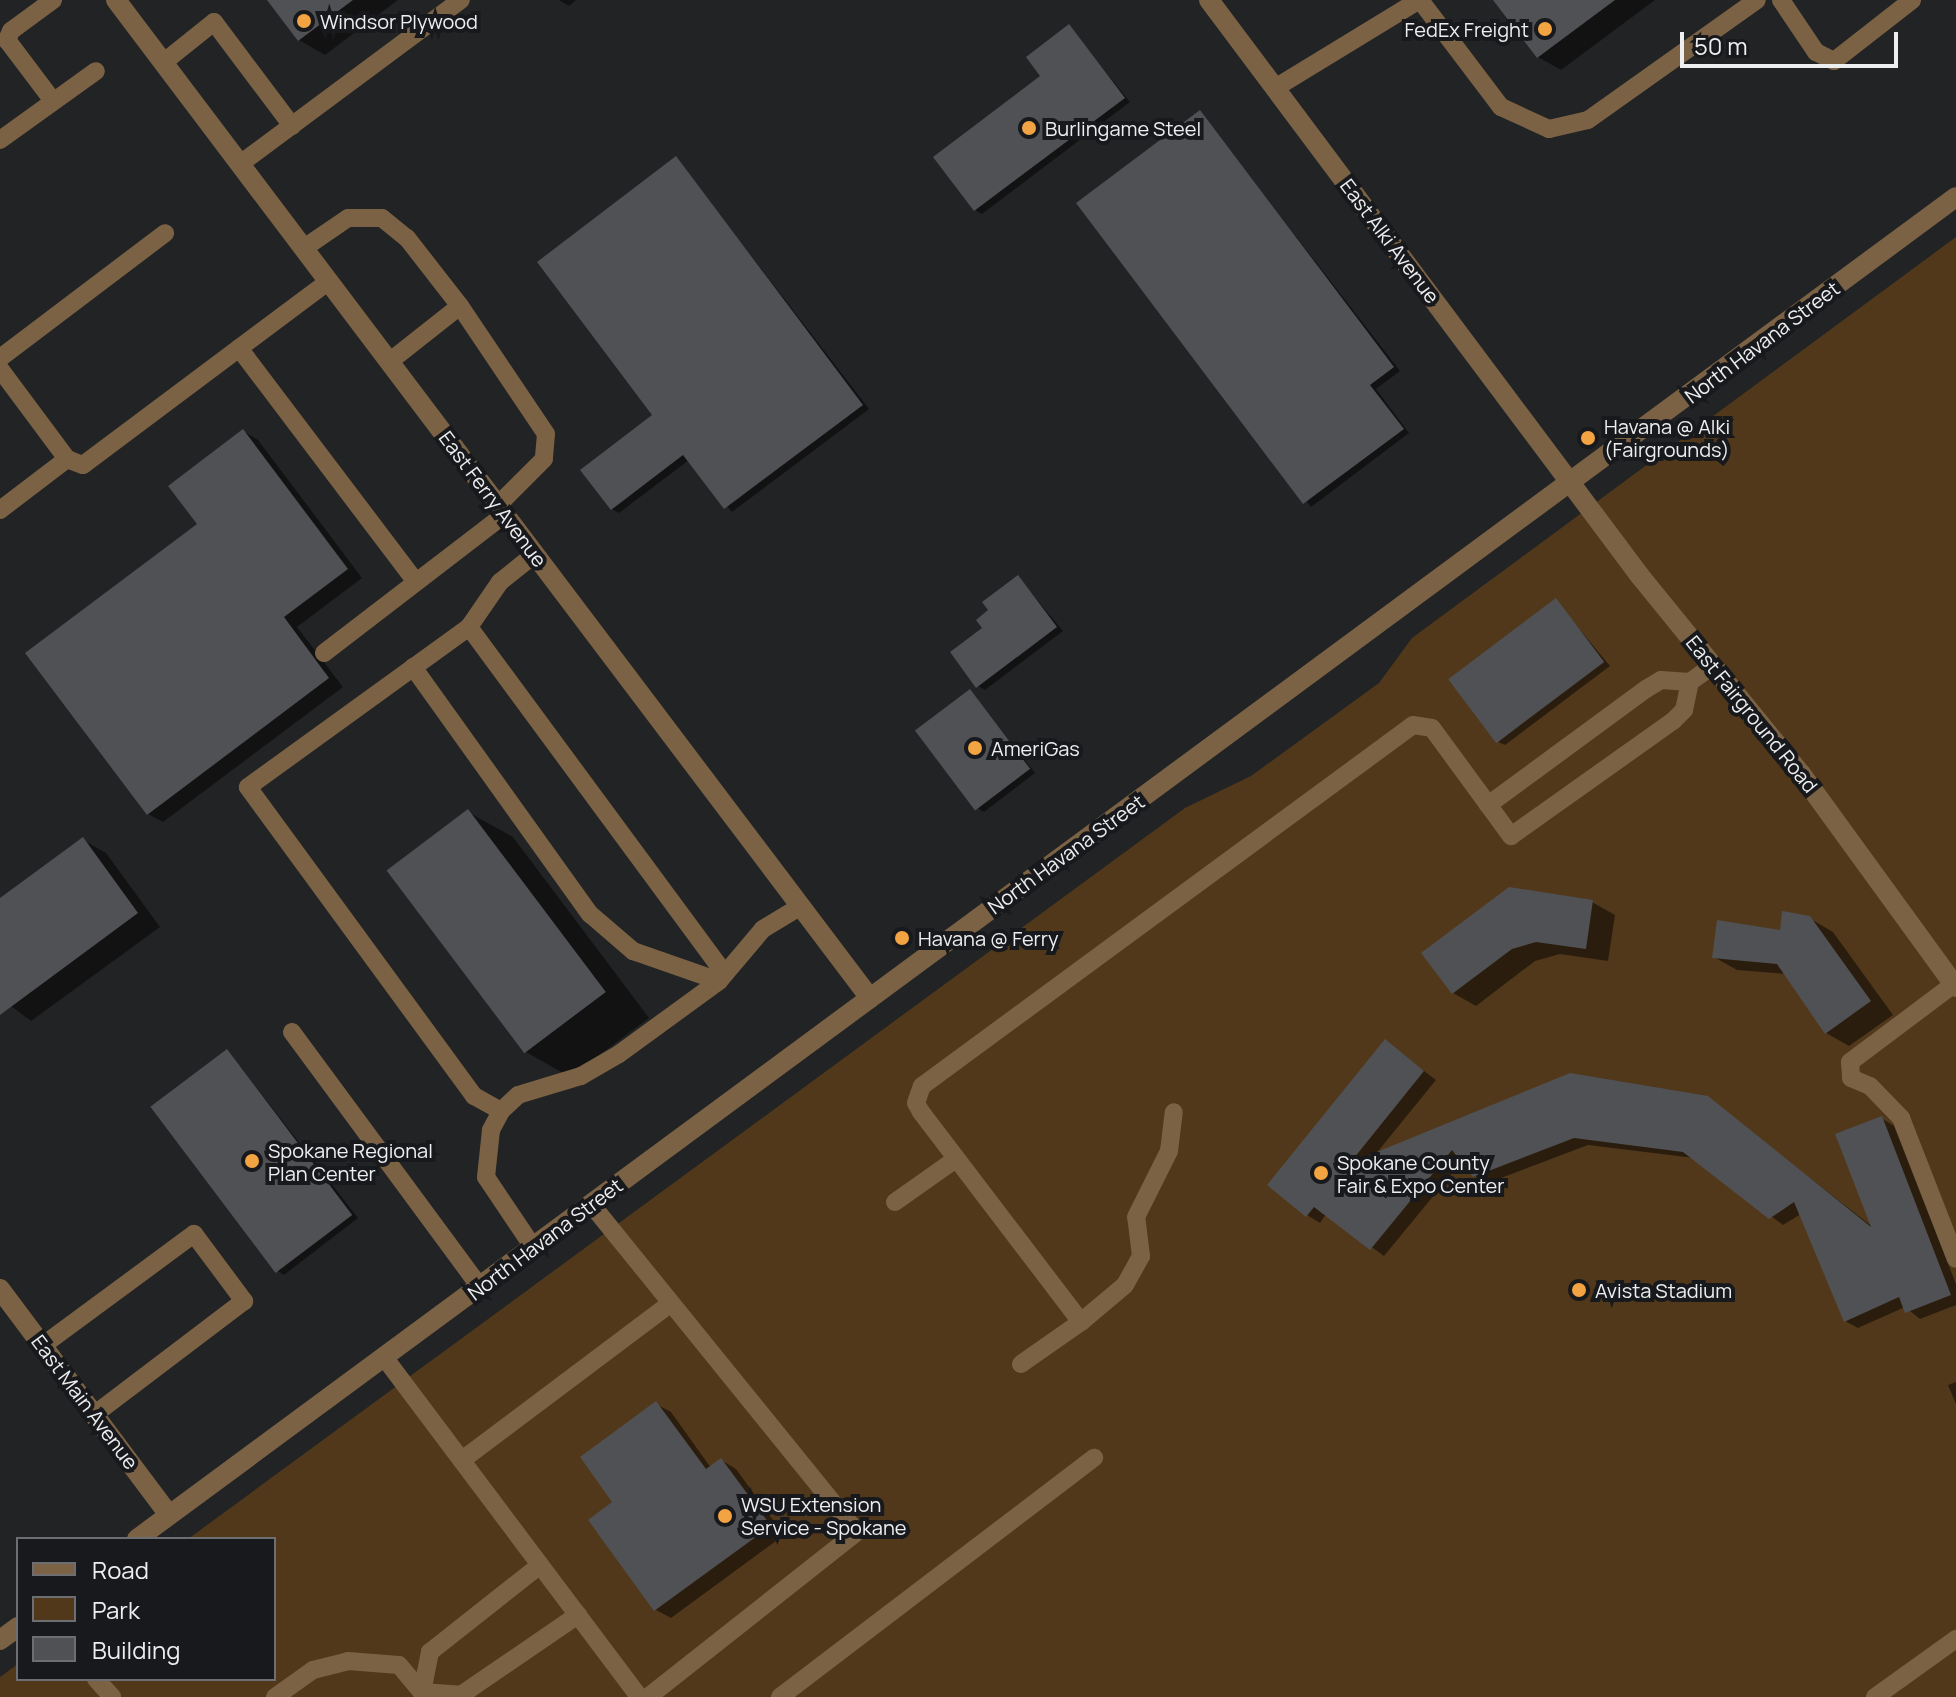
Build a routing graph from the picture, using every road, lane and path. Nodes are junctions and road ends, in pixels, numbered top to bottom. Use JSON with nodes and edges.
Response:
{"nodes":[{"id":1,"x":53,"y":0,"type":"edge"},
{"id":2,"x":461,"y":0,"type":"edge"},
{"id":3,"x":1209,"y":0,"type":"edge"},
{"id":4,"x":1419,"y":0,"type":"edge"},
{"id":5,"x":1757,"y":0,"type":"edge"},
{"id":6,"x":1781,"y":0,"type":"edge"},
{"id":7,"x":1912,"y":0,"type":"edge"},
{"id":8,"x":123,"y":2,"type":"edge"},
{"id":9,"x":164,"y":62,"type":"junction"},
{"id":10,"x":96,"y":71,"type":"dead end"},
{"id":11,"x":1275,"y":88,"type":"junction"},
{"id":12,"x":53,"y":101,"type":"junction"},
{"id":13,"x":292,"y":126,"type":"junction"},
{"id":14,"x":0,"y":140,"type":"edge"},
{"id":15,"x":240,"y":164,"type":"junction"},
{"id":16,"x":1956,"y":197,"type":"edge"},
{"id":17,"x":165,"y":233,"type":"dead end"},
{"id":18,"x":304,"y":248,"type":"junction"},
{"id":19,"x":329,"y":281,"type":"junction"},
{"id":20,"x":460,"y":306,"type":"junction"},
{"id":21,"x":239,"y":348,"type":"junction"},
{"id":22,"x":0,"y":358,"type":"edge"},
{"id":23,"x":389,"y":362,"type":"junction"},
{"id":24,"x":0,"y":369,"type":"edge"},
{"id":25,"x":67,"y":459,"type":"junction"},
{"id":26,"x":1572,"y":483,"type":"junction"},
{"id":27,"x":501,"y":509,"type":"junction"},
{"id":28,"x":0,"y":510,"type":"edge"},
{"id":29,"x":535,"y":554,"type":"junction"},
{"id":30,"x":416,"y":582,"type":"junction"},
{"id":31,"x":469,"y":627,"type":"junction"},
{"id":32,"x":324,"y":653,"type":"dead end"},
{"id":33,"x":1712,"y":666,"type":"junction"},
{"id":34,"x":413,"y":667,"type":"junction"},
{"id":35,"x":1690,"y":682,"type":"junction"},
{"id":36,"x":1488,"y":805,"type":"junction"},
{"id":37,"x":801,"y":906,"type":"junction"},
{"id":38,"x":722,"y":978,"type":"junction"},
{"id":39,"x":1955,"y":985,"type":"edge"},
{"id":40,"x":870,"y":998,"type":"junction"},
{"id":41,"x":292,"y":1032,"type":"dead end"},
{"id":42,"x":501,"y":1111,"type":"junction"},
{"id":43,"x":1174,"y":1112,"type":"dead end"},
{"id":44,"x":956,"y":1159,"type":"junction"},
{"id":45,"x":895,"y":1202,"type":"dead end"},
{"id":46,"x":591,"y":1204,"type":"junction"},
{"id":47,"x":533,"y":1247,"type":"junction"},
{"id":48,"x":1956,"y":1259,"type":"edge"},
{"id":49,"x":480,"y":1287,"type":"junction"},
{"id":50,"x":0,"y":1289,"type":"edge"},
{"id":51,"x":671,"y":1303,"type":"junction"},
{"id":52,"x":1081,"y":1322,"type":"junction"},
{"id":53,"x":42,"y":1346,"type":"junction"},
{"id":54,"x":384,"y":1357,"type":"junction"},
{"id":55,"x":1021,"y":1364,"type":"dead end"},
{"id":56,"x":94,"y":1415,"type":"junction"},
{"id":57,"x":1094,"y":1458,"type":"dead end"},
{"id":58,"x":462,"y":1460,"type":"junction"},
{"id":59,"x":169,"y":1515,"type":"junction"},
{"id":60,"x":140,"y":1537,"type":"edge"},
{"id":61,"x":540,"y":1565,"type":"junction"},
{"id":62,"x":578,"y":1615,"type":"junction"},
{"id":63,"x":1956,"y":1639,"type":"edge"},
{"id":64,"x":98,"y":1681,"type":"edge"},
{"id":65,"x":422,"y":1692,"type":"junction"},
{"id":66,"x":112,"y":1697,"type":"edge"},
{"id":67,"x":275,"y":1697,"type":"edge"},
{"id":68,"x":639,"y":1697,"type":"edge"},
{"id":69,"x":648,"y":1697,"type":"edge"},
{"id":70,"x":780,"y":1697,"type":"edge"},
{"id":71,"x":1875,"y":1697,"type":"edge"}],
"edges":[{"from":1,"to":12,"type":"lane"},
{"from":2,"to":13,"type":"lane"},
{"from":3,"to":11,"type":"street","name":"East Alki Avenue"},
{"from":4,"to":5,"type":"lane"},
{"from":4,"to":11,"type":"lane"},
{"from":6,"to":7,"type":"lane"},
{"from":8,"to":9,"type":"street","name":"East Ferry Avenue"},
{"from":9,"to":13,"type":"lane"},
{"from":9,"to":15,"type":"street","name":"East Ferry Avenue"},
{"from":10,"to":12,"type":"lane"},
{"from":11,"to":26,"type":"street","name":"East Alki Avenue"},
{"from":12,"to":14,"type":"lane"},
{"from":13,"to":15,"type":"lane"},
{"from":15,"to":18,"type":"street","name":"East Ferry Avenue"},
{"from":16,"to":26,"type":"street","name":"North Havana Street"},
{"from":17,"to":22,"type":"lane"},
{"from":18,"to":19,"type":"street","name":"East Ferry Avenue"},
{"from":18,"to":20,"type":"lane"},
{"from":19,"to":21,"type":"lane"},
{"from":19,"to":23,"type":"street","name":"East Ferry Avenue"},
{"from":20,"to":23,"type":"lane"},
{"from":20,"to":27,"type":"lane"},
{"from":21,"to":25,"type":"lane"},
{"from":21,"to":30,"type":"lane"},
{"from":23,"to":27,"type":"street","name":"East Ferry Avenue"},
{"from":24,"to":25,"type":"lane"},
{"from":25,"to":28,"type":"lane"},
{"from":26,"to":33,"type":"street","name":"East Fairground Road"},
{"from":26,"to":40,"type":"street","name":"North Havana Street"},
{"from":27,"to":29,"type":"street","name":"East Ferry Avenue"},
{"from":27,"to":30,"type":"lane"},
{"from":29,"to":31,"type":"lane"},
{"from":29,"to":37,"type":"street","name":"East Ferry Avenue"},
{"from":30,"to":32,"type":"lane"},
{"from":31,"to":34,"type":"lane"},
{"from":31,"to":38,"type":"lane"},
{"from":33,"to":35,"type":"lane"},
{"from":33,"to":39,"type":"street","name":"East Fairground Road"},
{"from":34,"to":38,"type":"lane"},
{"from":34,"to":42,"type":"lane"},
{"from":35,"to":36,"type":"lane"},
{"from":35,"to":36,"type":"lane"},
{"from":36,"to":44,"type":"lane"},
{"from":37,"to":38,"type":"lane"},
{"from":37,"to":40,"type":"street","name":"East Ferry Avenue"},
{"from":38,"to":42,"type":"lane"},
{"from":39,"to":48,"type":"lane"},
{"from":40,"to":46,"type":"street","name":"North Havana Street"},
{"from":41,"to":49,"type":"lane"},
{"from":42,"to":47,"type":"lane"},
{"from":43,"to":52,"type":"lane"},
{"from":44,"to":45,"type":"lane"},
{"from":44,"to":52,"type":"lane"},
{"from":46,"to":47,"type":"street","name":"North Havana Street"},
{"from":46,"to":51,"type":"lane"},
{"from":47,"to":49,"type":"street","name":"North Havana Street"},
{"from":49,"to":54,"type":"street","name":"North Havana Street"},
{"from":50,"to":53,"type":"street","name":"East Main Avenue"},
{"from":51,"to":58,"type":"lane"},
{"from":51,"to":69,"type":"lane"},
{"from":52,"to":55,"type":"lane"},
{"from":53,"to":56,"type":"street","name":"East Main Avenue"},
{"from":53,"to":56,"type":"lane"},
{"from":54,"to":58,"type":"lane"},
{"from":54,"to":59,"type":"street","name":"North Havana Street"},
{"from":56,"to":59,"type":"street","name":"East Main Avenue"},
{"from":57,"to":70,"type":"lane"},
{"from":58,"to":61,"type":"lane"},
{"from":59,"to":60,"type":"street","name":"North Havana Street"},
{"from":61,"to":62,"type":"lane"},
{"from":61,"to":65,"type":"lane"},
{"from":62,"to":65,"type":"lane"},
{"from":62,"to":68,"type":"lane"},
{"from":63,"to":71,"type":"lane"},
{"from":64,"to":66,"type":"lane"},
{"from":65,"to":67,"type":"lane"}]}
